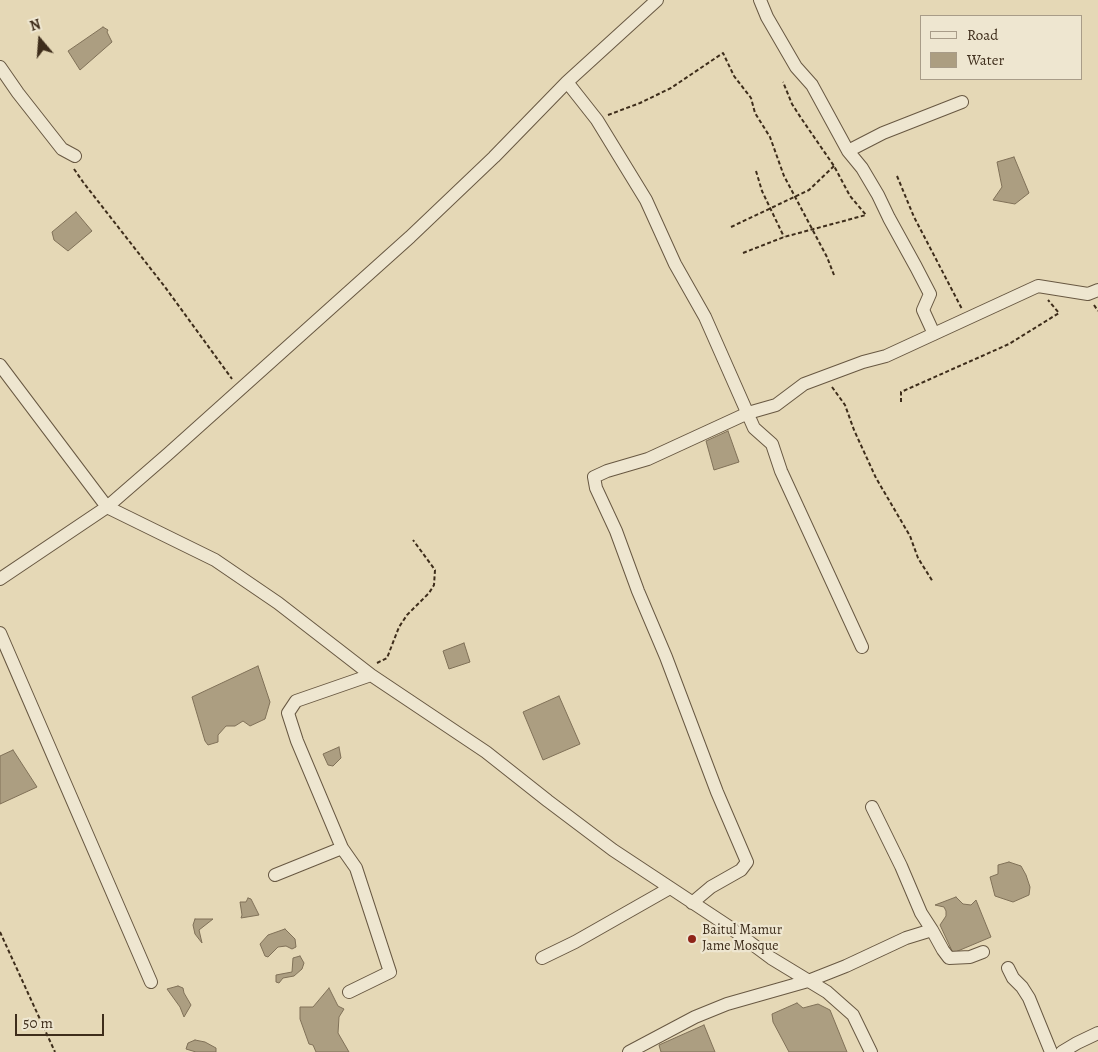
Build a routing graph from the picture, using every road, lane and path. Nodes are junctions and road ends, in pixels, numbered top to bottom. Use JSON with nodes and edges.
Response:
{"nodes":[{"id":1,"x":657,"y":0,"type":"edge"},
{"id":2,"x":760,"y":0,"type":"edge"},
{"id":3,"x":0,"y":67,"type":"edge"},
{"id":4,"x":567,"y":82,"type":"junction"},
{"id":5,"x":783,"y":82,"type":"dead end"},
{"id":6,"x":962,"y":102,"type":"dead end"},
{"id":7,"x":597,"y":120,"type":"junction"},
{"id":8,"x":848,"y":151,"type":"junction"},
{"id":9,"x":74,"y":161,"type":"joint"},
{"id":10,"x":834,"y":166,"type":"junction"},
{"id":11,"x":756,"y":171,"type":"dead end"},
{"id":12,"x":897,"y":176,"type":"dead end"},
{"id":13,"x":731,"y":227,"type":"dead end"},
{"id":14,"x":784,"y":237,"type":"junction"},
{"id":15,"x":743,"y":253,"type":"dead end"},
{"id":16,"x":834,"y":275,"type":"dead end"},
{"id":17,"x":1038,"y":286,"type":"junction"},
{"id":18,"x":1098,"y":290,"type":"edge"},
{"id":19,"x":966,"y":319,"type":"junction"},
{"id":20,"x":934,"y":334,"type":"junction"},
{"id":21,"x":0,"y":365,"type":"edge"},
{"id":22,"x":827,"y":376,"type":"junction"},
{"id":23,"x":239,"y":389,"type":"junction"},
{"id":24,"x":900,"y":402,"type":"dead end"},
{"id":25,"x":748,"y":413,"type":"junction"},
{"id":26,"x":107,"y":508,"type":"junction"},
{"id":27,"x":413,"y":540,"type":"dead end"},
{"id":28,"x":0,"y":579,"type":"edge"},
{"id":29,"x":934,"y":582,"type":"dead end"},
{"id":30,"x":0,"y":632,"type":"edge"},
{"id":31,"x":862,"y":647,"type":"dead end"},
{"id":32,"x":368,"y":672,"type":"junction"},
{"id":33,"x":872,"y":807,"type":"dead end"},
{"id":34,"x":342,"y":848,"type":"junction"},
{"id":35,"x":276,"y":875,"type":"dead end"},
{"id":36,"x":670,"y":888,"type":"junction"},
{"id":37,"x":692,"y":902,"type":"junction"},
{"id":38,"x":932,"y":930,"type":"junction"},
{"id":39,"x":0,"y":932,"type":"edge"},
{"id":40,"x":983,"y":952,"type":"dead end"},
{"id":41,"x":542,"y":958,"type":"dead end"},
{"id":42,"x":1008,"y":968,"type":"dead end"},
{"id":43,"x":808,"y":980,"type":"junction"},
{"id":44,"x":151,"y":982,"type":"dead end"},
{"id":45,"x":349,"y":992,"type":"dead end"},
{"id":46,"x":1098,"y":1033,"type":"edge"},
{"id":47,"x":55,"y":1052,"type":"edge"},
{"id":48,"x":629,"y":1052,"type":"edge"},
{"id":49,"x":871,"y":1052,"type":"edge"},
{"id":50,"x":1051,"y":1052,"type":"edge"},
{"id":51,"x":1062,"y":1052,"type":"edge"}],
"edges":[{"from":1,"to":4,"type":"street"},
{"from":2,"to":8,"type":"street"},
{"from":3,"to":9,"type":"street"},
{"from":4,"to":7,"type":"street"},
{"from":4,"to":23,"type":"street"},
{"from":5,"to":10,"type":"path"},
{"from":6,"to":8,"type":"street"},
{"from":7,"to":16,"type":"path"},
{"from":7,"to":25,"type":"street"},
{"from":8,"to":20,"type":"street"},
{"from":9,"to":23,"type":"path"},
{"from":10,"to":13,"type":"path"},
{"from":10,"to":14,"type":"path"},
{"from":11,"to":14,"type":"path"},
{"from":12,"to":19,"type":"path"},
{"from":14,"to":15,"type":"path"},
{"from":17,"to":18,"type":"street"},
{"from":17,"to":19,"type":"street"},
{"from":17,"to":24,"type":"path"},
{"from":19,"to":20,"type":"street"},
{"from":20,"to":22,"type":"street"},
{"from":21,"to":26,"type":"street"},
{"from":22,"to":25,"type":"street"},
{"from":22,"to":29,"type":"path"},
{"from":23,"to":26,"type":"street"},
{"from":25,"to":31,"type":"street"},
{"from":25,"to":37,"type":"street"},
{"from":26,"to":28,"type":"street"},
{"from":26,"to":32,"type":"street"},
{"from":27,"to":32,"type":"path"},
{"from":30,"to":44,"type":"street"},
{"from":32,"to":34,"type":"street"},
{"from":32,"to":36,"type":"street"},
{"from":33,"to":38,"type":"street"},
{"from":34,"to":35,"type":"street"},
{"from":34,"to":45,"type":"street"},
{"from":36,"to":37,"type":"street"},
{"from":36,"to":41,"type":"street"},
{"from":37,"to":43,"type":"street"},
{"from":38,"to":40,"type":"street"},
{"from":38,"to":43,"type":"street"},
{"from":39,"to":47,"type":"path"},
{"from":42,"to":50,"type":"street"},
{"from":43,"to":48,"type":"street"},
{"from":43,"to":49,"type":"street"},
{"from":46,"to":51,"type":"street"}]}
